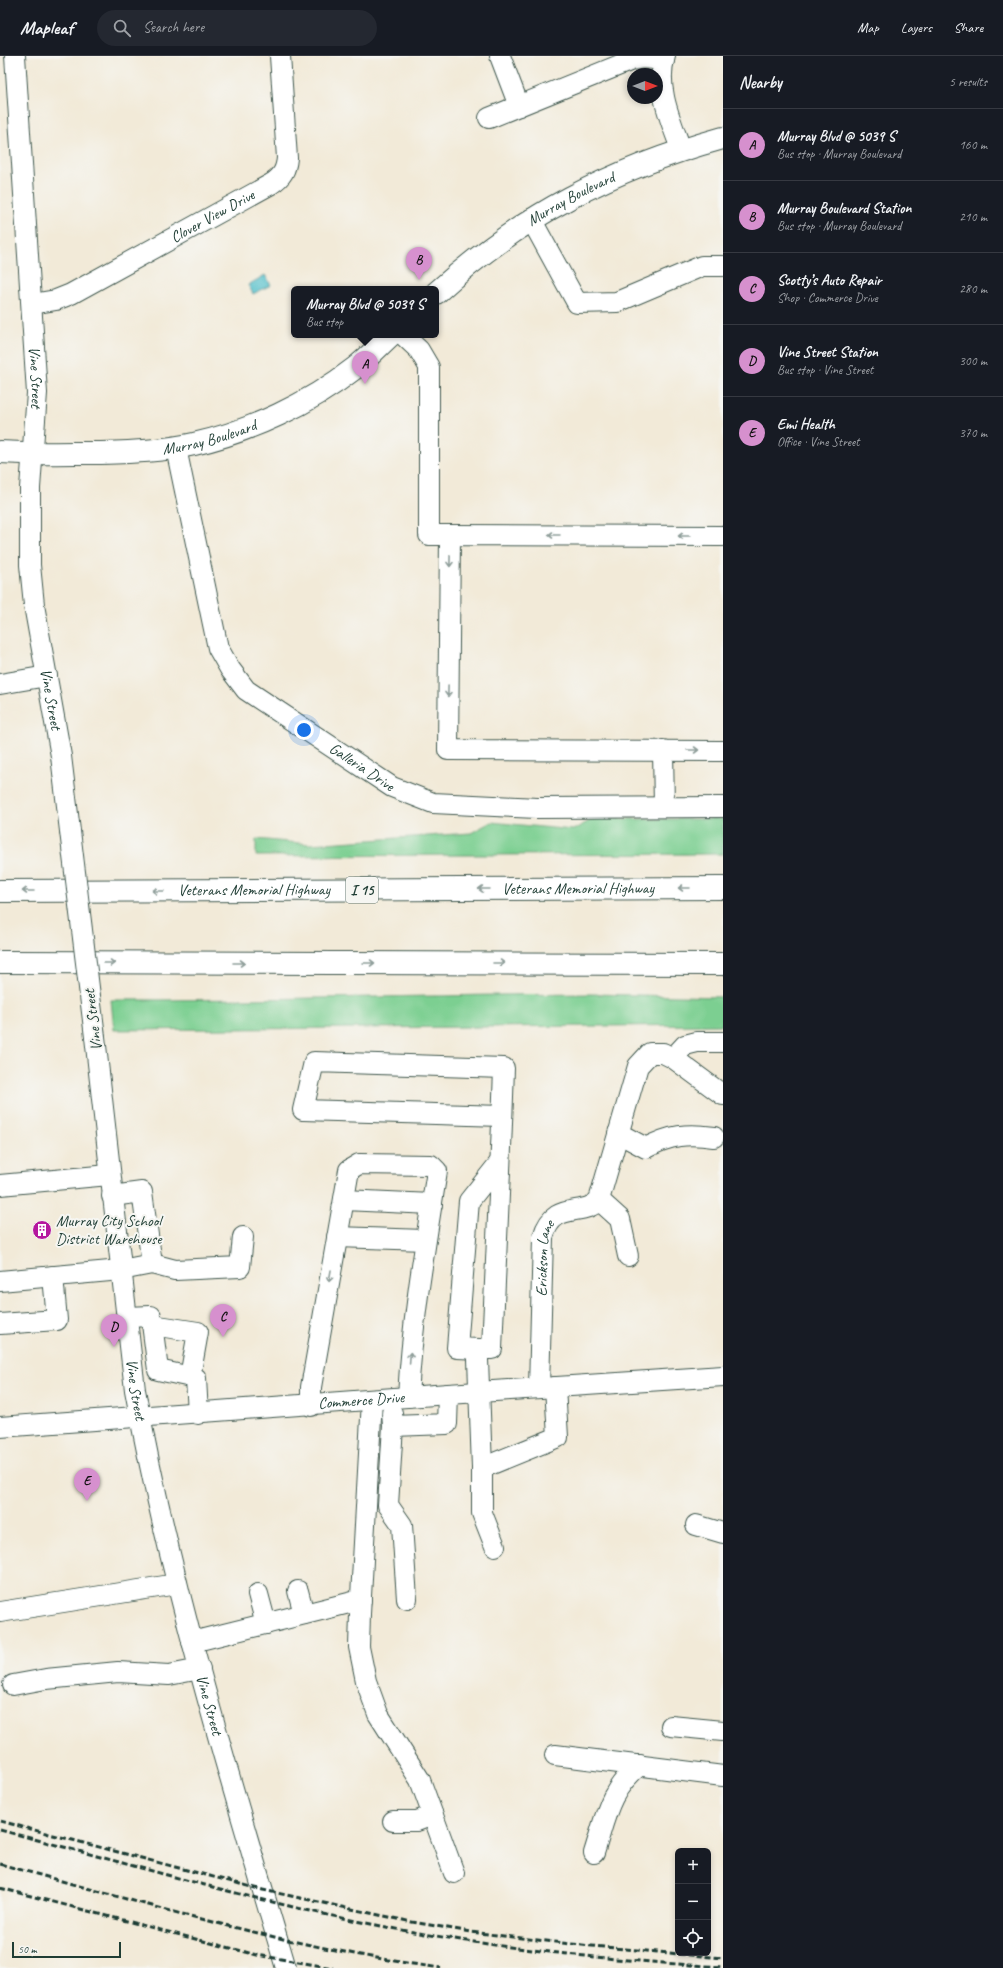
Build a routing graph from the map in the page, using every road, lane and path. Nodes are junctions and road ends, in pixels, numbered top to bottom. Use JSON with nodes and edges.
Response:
{"nodes":[{"id":1,"x":15,"y":56,"type":"edge"},
{"id":2,"x":280,"y":56,"type":"edge"},
{"id":3,"x":500,"y":56,"type":"edge"},
{"id":4,"x":664,"y":58,"type":"edge"},
{"id":5,"x":520,"y":106,"type":"junction"},
{"id":6,"x":489,"y":118,"type":"dead end"},
{"id":7,"x":723,"y":138,"type":"edge"},
{"id":8,"x":681,"y":149,"type":"junction"},
{"id":9,"x":531,"y":219,"type":"junction"},
{"id":10,"x":723,"y":266,"type":"edge"},
{"id":11,"x":439,"y":290,"type":"edge"},
{"id":12,"x":32,"y":304,"type":"junction"},
{"id":13,"x":388,"y":338,"type":"edge"},
{"id":14,"x":406,"y":338,"type":"edge"},
{"id":15,"x":176,"y":448,"type":"junction"},
{"id":16,"x":0,"y":452,"type":"edge"},
{"id":17,"x":33,"y":453,"type":"junction"},
{"id":18,"x":450,"y":535,"type":"junction"},
{"id":19,"x":723,"y":536,"type":"edge"},
{"id":20,"x":47,"y":676,"type":"junction"},
{"id":21,"x":0,"y":684,"type":"edge"},
{"id":22,"x":663,"y":750,"type":"junction"},
{"id":23,"x":723,"y":750,"type":"edge"},
{"id":24,"x":664,"y":807,"type":"junction"},
{"id":25,"x":723,"y":807,"type":"edge"},
{"id":26,"x":723,"y":888,"type":"edge"},
{"id":27,"x":0,"y":891,"type":"edge"},
{"id":28,"x":0,"y":962,"type":"edge"},
{"id":29,"x":36,"y":962,"type":"junction"},
{"id":30,"x":723,"y":964,"type":"edge"},
{"id":31,"x":0,"y":975,"type":"edge"},
{"id":32,"x":723,"y":1042,"type":"edge"},
{"id":33,"x":673,"y":1058,"type":"junction"},
{"id":34,"x":723,"y":1095,"type":"edge"},
{"id":35,"x":502,"y":1116,"type":"junction"},
{"id":36,"x":618,"y":1133,"type":"junction"},
{"id":37,"x":714,"y":1137,"type":"dead end"},
{"id":38,"x":500,"y":1162,"type":"junction"},
{"id":39,"x":110,"y":1175,"type":"junction"},
{"id":40,"x":0,"y":1185,"type":"edge"},
{"id":41,"x":112,"y":1196,"type":"junction"},
{"id":42,"x":344,"y":1200,"type":"junction"},
{"id":43,"x":599,"y":1200,"type":"junction"},
{"id":44,"x":432,"y":1204,"type":"junction"},
{"id":45,"x":243,"y":1237,"type":"dead end"},
{"id":46,"x":337,"y":1238,"type":"junction"},
{"id":47,"x":425,"y":1240,"type":"junction"},
{"id":48,"x":628,"y":1256,"type":"dead end"},
{"id":49,"x":152,"y":1264,"type":"junction"},
{"id":50,"x":121,"y":1270,"type":"junction"},
{"id":51,"x":53,"y":1276,"type":"junction"},
{"id":52,"x":0,"y":1281,"type":"edge"},
{"id":53,"x":127,"y":1318,"type":"junction"},
{"id":54,"x":0,"y":1324,"type":"edge"},
{"id":55,"x":152,"y":1325,"type":"junction"},
{"id":56,"x":479,"y":1349,"type":"junction"},
{"id":57,"x":723,"y":1376,"type":"edge"},
{"id":58,"x":190,"y":1377,"type":"junction"},
{"id":59,"x":547,"y":1388,"type":"junction"},
{"id":60,"x":480,"y":1392,"type":"junction"},
{"id":61,"x":448,"y":1394,"type":"junction"},
{"id":62,"x":400,"y":1398,"type":"junction"},
{"id":63,"x":372,"y":1400,"type":"junction"},
{"id":64,"x":311,"y":1406,"type":"junction"},
{"id":65,"x":198,"y":1414,"type":"junction"},
{"id":66,"x":140,"y":1418,"type":"junction"},
{"id":67,"x":393,"y":1426,"type":"junction"},
{"id":68,"x":0,"y":1427,"type":"edge"},
{"id":69,"x":482,"y":1468,"type":"junction"},
{"id":70,"x":696,"y":1525,"type":"dead end"},
{"id":71,"x":723,"y":1533,"type":"edge"},
{"id":72,"x":494,"y":1546,"type":"dead end"},
{"id":73,"x":177,"y":1584,"type":"junction"},
{"id":74,"x":298,"y":1591,"type":"dead end"},
{"id":75,"x":258,"y":1594,"type":"dead end"},
{"id":76,"x":407,"y":1599,"type":"dead end"},
{"id":77,"x":361,"y":1600,"type":"junction"},
{"id":78,"x":0,"y":1612,"type":"edge"},
{"id":79,"x":304,"y":1614,"type":"junction"},
{"id":80,"x":266,"y":1624,"type":"junction"},
{"id":81,"x":192,"y":1642,"type":"junction"},
{"id":82,"x":200,"y":1669,"type":"junction"},
{"id":83,"x":13,"y":1685,"type":"dead end"},
{"id":84,"x":671,"y":1726,"type":"dead end"},
{"id":85,"x":723,"y":1731,"type":"edge"},
{"id":86,"x":555,"y":1754,"type":"dead end"},
{"id":87,"x":640,"y":1765,"type":"junction"},
{"id":88,"x":723,"y":1776,"type":"edge"},
{"id":89,"x":433,"y":1815,"type":"junction"},
{"id":90,"x":393,"y":1821,"type":"dead end"},
{"id":91,"x":594,"y":1853,"type":"dead end"},
{"id":92,"x":454,"y":1873,"type":"dead end"},
{"id":93,"x":286,"y":1968,"type":"edge"}],
"edges":[{"from":1,"to":12,"type":"street","name":"Vine Street"},
{"from":2,"to":12,"type":"street","name":"Clover View Drive"},
{"from":3,"to":5,"type":"street"},
{"from":4,"to":5,"type":"street"},
{"from":4,"to":8,"type":"street"},
{"from":5,"to":6,"type":"street"},
{"from":7,"to":8,"type":"main road","name":"Murray Boulevard"},
{"from":8,"to":9,"type":"main road","name":"Murray Boulevard"},
{"from":9,"to":10,"type":"street"},
{"from":9,"to":11,"type":"main road","name":"Murray Boulevard"},
{"from":12,"to":17,"type":"street","name":"Vine Street"},
{"from":13,"to":15,"type":"main road","name":"Murray Boulevard"},
{"from":14,"to":18,"type":"street"},
{"from":15,"to":17,"type":"main road","name":"Murray Boulevard"},
{"from":15,"to":24,"type":"street","name":"Galleria Drive"},
{"from":16,"to":17,"type":"main road","name":"Murray Boulevard"},
{"from":17,"to":20,"type":"street","name":"Vine Street"},
{"from":19,"to":18,"type":"street","one_way":true},
{"from":18,"to":22,"type":"street","one_way":true},
{"from":20,"to":21,"type":"street"},
{"from":20,"to":39,"type":"street","name":"Vine Street","bridge":true},
{"from":22,"to":23,"type":"street","one_way":true},
{"from":22,"to":24,"type":"street"},
{"from":24,"to":25,"type":"street","name":"Galleria Drive"},
{"from":26,"to":27,"type":"main road","name":"Veterans Memorial Highway","number":"I 15","one_way":true},
{"from":28,"to":29,"type":"main road"},
{"from":29,"to":30,"type":"main road","one_way":true},
{"from":29,"to":31,"type":"main road"},
{"from":32,"to":33,"type":"street"},
{"from":33,"to":34,"type":"street"},
{"from":33,"to":36,"type":"street"},
{"from":35,"to":35,"type":"street"},
{"from":35,"to":38,"type":"street"},
{"from":36,"to":37,"type":"street"},
{"from":36,"to":43,"type":"street"},
{"from":38,"to":56,"type":"street"},
{"from":38,"to":56,"type":"street"},
{"from":39,"to":40,"type":"street"},
{"from":39,"to":41,"type":"street","name":"Vine Street"},
{"from":41,"to":49,"type":"street"},
{"from":41,"to":50,"type":"street","name":"Vine Street"},
{"from":42,"to":44,"type":"street"},
{"from":42,"to":44,"type":"street"},
{"from":42,"to":46,"type":"street"},
{"from":43,"to":48,"type":"street"},
{"from":43,"to":59,"type":"street","name":"Erickson Lane"},
{"from":44,"to":47,"type":"street"},
{"from":45,"to":49,"type":"street"},
{"from":46,"to":47,"type":"street"},
{"from":46,"to":64,"type":"street","one_way":true},
{"from":62,"to":47,"type":"street","one_way":true},
{"from":49,"to":50,"type":"street"},
{"from":50,"to":51,"type":"street"},
{"from":50,"to":53,"type":"street","name":"Vine Street"},
{"from":51,"to":52,"type":"street"},
{"from":51,"to":54,"type":"street"},
{"from":53,"to":55,"type":"street"},
{"from":53,"to":66,"type":"street","name":"Vine Street"},
{"from":55,"to":58,"type":"street"},
{"from":55,"to":58,"type":"street"},
{"from":56,"to":60,"type":"street"},
{"from":57,"to":59,"type":"street","name":"Commerce Drive"},
{"from":58,"to":65,"type":"street"},
{"from":59,"to":60,"type":"street","name":"Commerce Drive"},
{"from":59,"to":69,"type":"street","name":"Erickson Lane"},
{"from":60,"to":61,"type":"street","name":"Commerce Drive"},
{"from":60,"to":69,"type":"street"},
{"from":61,"to":62,"type":"street","name":"Commerce Drive"},
{"from":61,"to":67,"type":"street"},
{"from":62,"to":63,"type":"street","name":"Commerce Drive"},
{"from":62,"to":67,"type":"street"},
{"from":63,"to":64,"type":"street","name":"Commerce Drive"},
{"from":63,"to":77,"type":"street"},
{"from":64,"to":65,"type":"street","name":"Commerce Drive"},
{"from":65,"to":66,"type":"street","name":"Commerce Drive"},
{"from":66,"to":68,"type":"street","name":"Commerce Drive"},
{"from":66,"to":73,"type":"street","name":"Vine Street"},
{"from":67,"to":76,"type":"street"},
{"from":69,"to":72,"type":"street"},
{"from":70,"to":71,"type":"street"},
{"from":73,"to":78,"type":"street"},
{"from":73,"to":81,"type":"street","name":"Vine Street"},
{"from":74,"to":79,"type":"street"},
{"from":75,"to":80,"type":"street"},
{"from":77,"to":79,"type":"street"},
{"from":77,"to":89,"type":"street"},
{"from":79,"to":80,"type":"street"},
{"from":80,"to":81,"type":"street"},
{"from":81,"to":82,"type":"street","name":"Vine Street"},
{"from":82,"to":83,"type":"street"},
{"from":82,"to":93,"type":"street","name":"Vine Street"},
{"from":84,"to":85,"type":"street"},
{"from":86,"to":87,"type":"street"},
{"from":87,"to":88,"type":"street"},
{"from":87,"to":91,"type":"street"},
{"from":89,"to":90,"type":"street"},
{"from":89,"to":92,"type":"street"}]}
